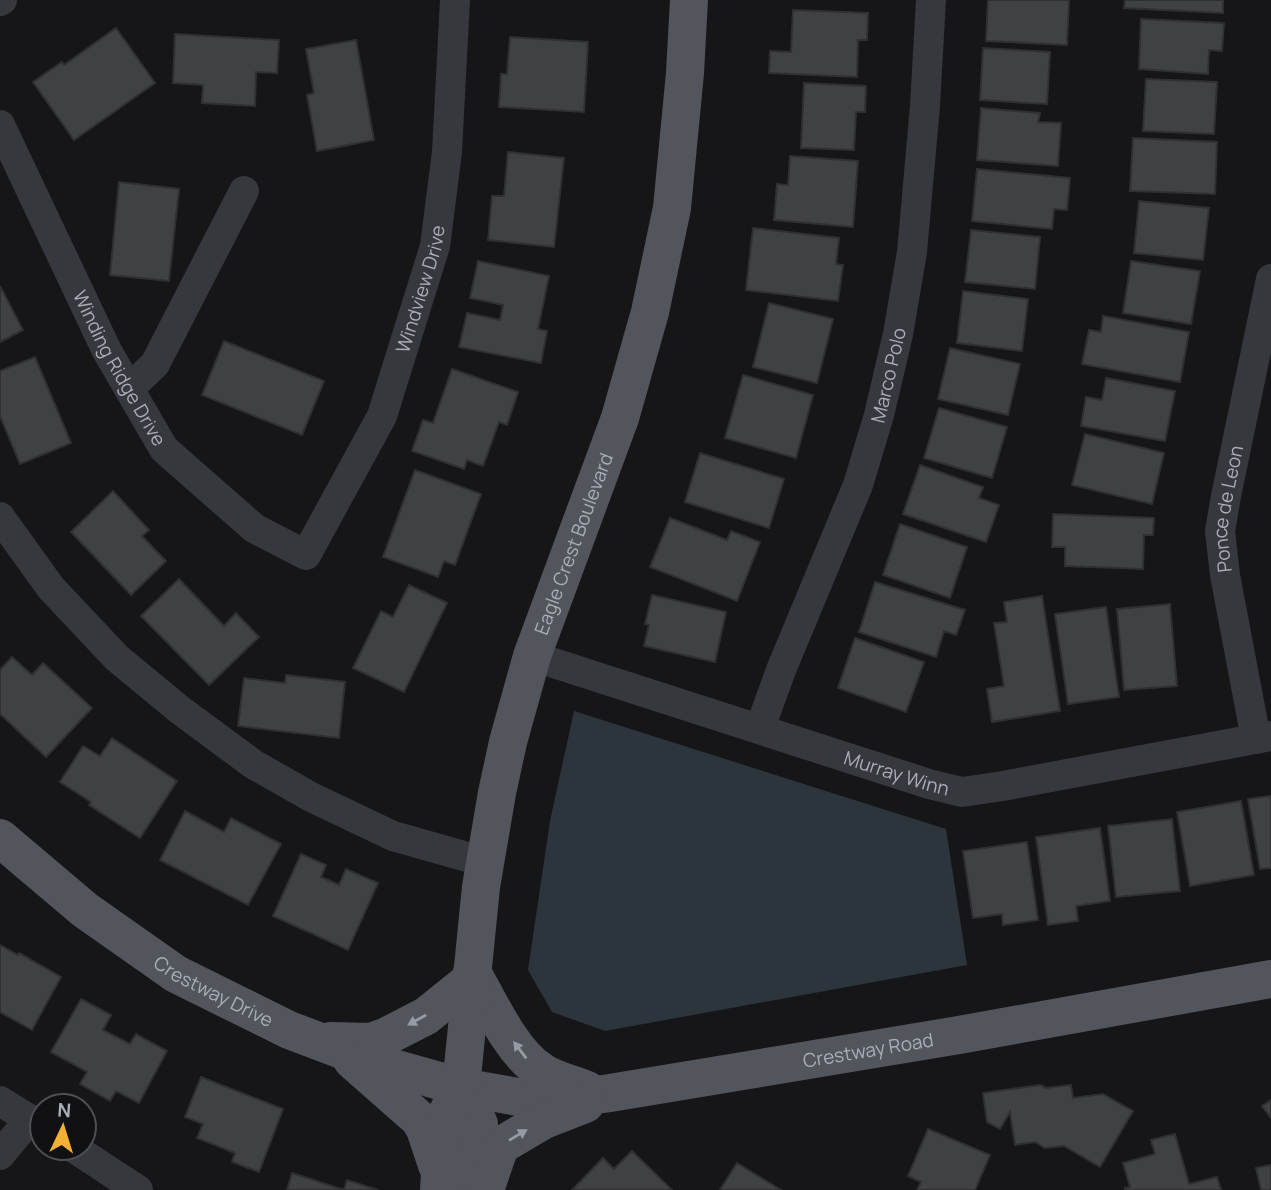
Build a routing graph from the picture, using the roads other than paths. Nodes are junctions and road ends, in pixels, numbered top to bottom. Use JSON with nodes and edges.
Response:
{"nodes":[{"id":1,"x":455,"y":0,"type":"edge"},
{"id":2,"x":689,"y":0,"type":"edge"},
{"id":3,"x":931,"y":0,"type":"edge"},
{"id":4,"x":0,"y":125,"type":"edge"},
{"id":5,"x":244,"y":191,"type":"dead end"},
{"id":6,"x":1271,"y":279,"type":"edge"},
{"id":7,"x":129,"y":389,"type":"junction"},
{"id":8,"x":0,"y":517,"type":"edge"},
{"id":9,"x":306,"y":555,"type":"joint"},
{"id":10,"x":532,"y":656,"type":"junction"},
{"id":11,"x":760,"y":728,"type":"junction"},
{"id":12,"x":1264,"y":737,"type":"edge"},
{"id":13,"x":0,"y":838,"type":"edge"},
{"id":14,"x":485,"y":862,"type":"junction"},
{"id":15,"x":472,"y":976,"type":"junction"},
{"id":16,"x":1271,"y":979,"type":"edge"},
{"id":17,"x":329,"y":1045,"type":"junction"},
{"id":18,"x":461,"y":1087,"type":"junction"},
{"id":19,"x":604,"y":1094,"type":"junction"},
{"id":20,"x":0,"y":1101,"type":"edge"},
{"id":21,"x":28,"y":1118,"type":"edge"},
{"id":22,"x":28,"y":1130,"type":"edge"},
{"id":23,"x":0,"y":1155,"type":"edge"},
{"id":24,"x":95,"y":1162,"type":"edge"},
{"id":25,"x":439,"y":1182,"type":"edge"},
{"id":26,"x":138,"y":1190,"type":"edge"},
{"id":27,"x":475,"y":1190,"type":"edge"},
{"id":28,"x":485,"y":1190,"type":"edge"}],
"edges":[{"from":1,"to":9,"type":"street","name":"Windview Drive"},
{"from":2,"to":10,"type":"main road","name":"Eagle Crest Boulevard"},
{"from":3,"to":11,"type":"street","name":"Marco Polo"},
{"from":4,"to":7,"type":"street","name":"Winding Ridge Drive"},
{"from":5,"to":7,"type":"street"},
{"from":6,"to":12,"type":"street","name":"Ponce de Leon"},
{"from":7,"to":9,"type":"street","name":"Winding Ridge Drive"},
{"from":8,"to":14,"type":"street"},
{"from":10,"to":11,"type":"street","name":"Murray Winn"},
{"from":10,"to":14,"type":"main road","name":"Eagle Crest Boulevard"},
{"from":11,"to":12,"type":"street","name":"Murray Winn"},
{"from":13,"to":17,"type":"main road","name":"Crestway Drive"},
{"from":14,"to":15,"type":"main road","name":"Eagle Crest Boulevard"},
{"from":15,"to":17,"type":"main road","one_way":true},
{"from":15,"to":18,"type":"main road","name":"Eagle Crest Boulevard"},
{"from":19,"to":15,"type":"main road","one_way":true},
{"from":16,"to":19,"type":"main road","name":"Crestway Road"},
{"from":17,"to":18,"type":"main road","name":"Crestway Drive"},
{"from":17,"to":25,"type":"main road"},
{"from":18,"to":19,"type":"main road","name":"Crestway Road"},
{"from":18,"to":25,"type":"main road","name":"Eagle Crest Boulevard"},
{"from":18,"to":27,"type":"main road"},
{"from":28,"to":19,"type":"main road","one_way":true},
{"from":20,"to":21,"type":"street"},
{"from":22,"to":23,"type":"street"},
{"from":24,"to":26,"type":"street"}]}
